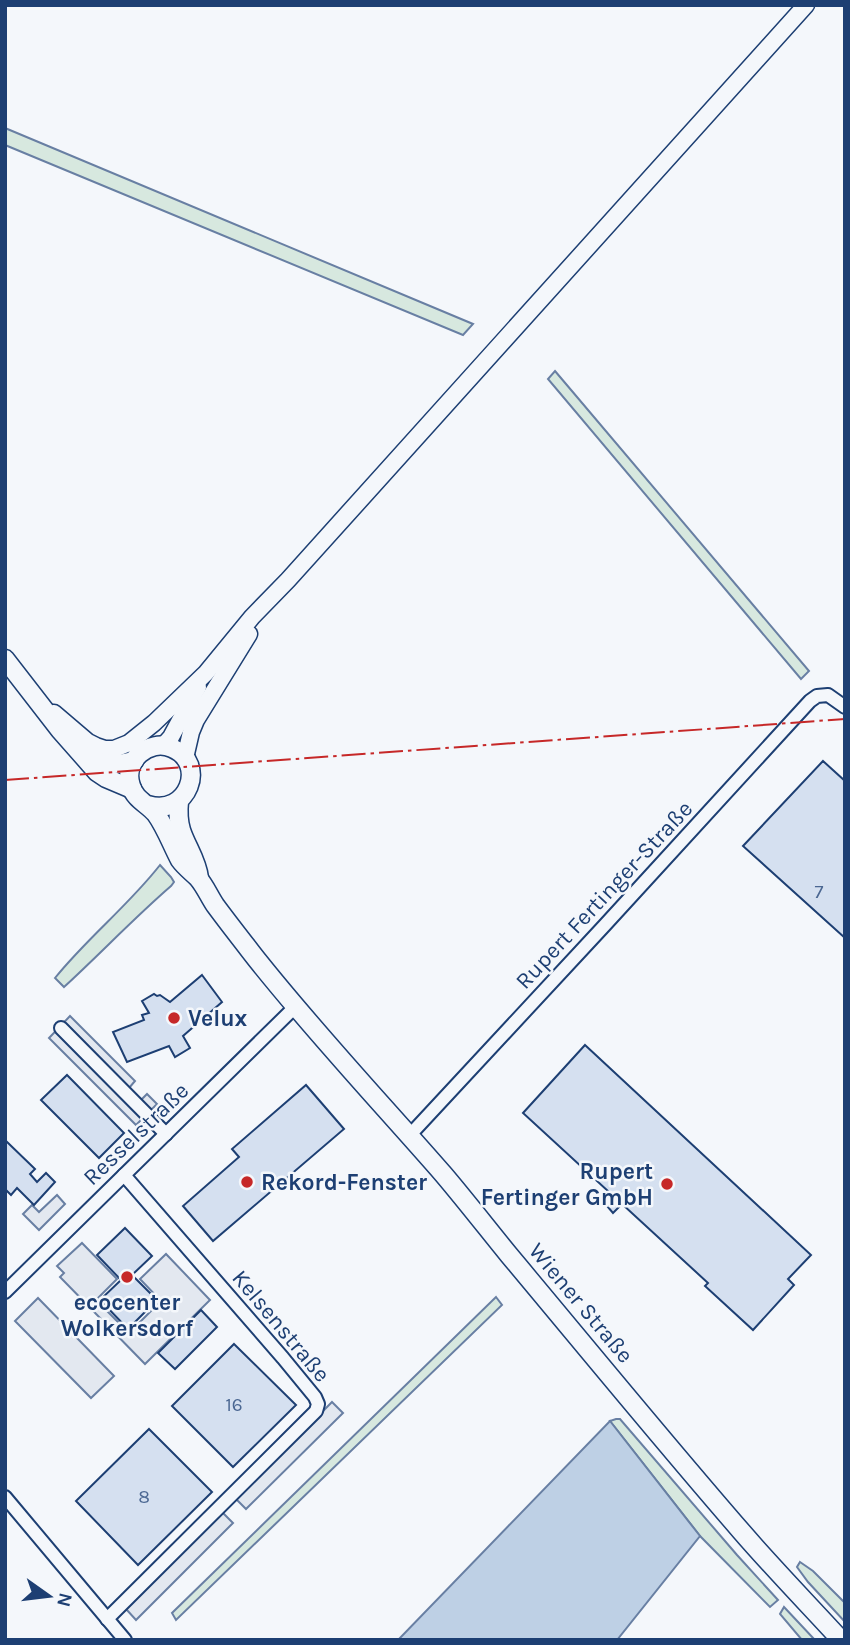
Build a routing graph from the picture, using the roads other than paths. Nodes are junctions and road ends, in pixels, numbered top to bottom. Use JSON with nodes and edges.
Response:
{"nodes":[{"id":1,"x":806,"y":5,"type":"edge"},
{"id":2,"x":288,"y":579,"type":"junction"},
{"id":3,"x":5,"y":659,"type":"edge"},
{"id":4,"x":206,"y":673,"type":"junction"},
{"id":5,"x":29,"y":691,"type":"junction"},
{"id":6,"x":845,"y":707,"type":"edge"},
{"id":7,"x":163,"y":746,"type":"junction"},
{"id":8,"x":83,"y":757,"type":"junction"},
{"id":9,"x":185,"y":758,"type":"junction"},
{"id":10,"x":134,"y":761,"type":"junction"},
{"id":11,"x":132,"y":789,"type":"junction"},
{"id":12,"x":179,"y":801,"type":"junction"},
{"id":13,"x":148,"y":805,"type":"junction"},
{"id":14,"x":199,"y":879,"type":"junction"},
{"id":15,"x":296,"y":1006,"type":"junction"},
{"id":16,"x":61,"y":1028,"type":"dead end"},
{"id":17,"x":166,"y":1134,"type":"junction"},
{"id":18,"x":409,"y":1136,"type":"junction"},
{"id":19,"x":124,"y":1175,"type":"junction"},
{"id":20,"x":5,"y":1292,"type":"edge"},
{"id":21,"x":5,"y":1497,"type":"edge"},
{"id":22,"x":107,"y":1619,"type":"junction"},
{"id":23,"x":125,"y":1640,"type":"edge"},
{"id":24,"x":841,"y":1640,"type":"edge"}],
"edges":[{"from":1,"to":2,"type":"main road"},
{"from":2,"to":4,"type":"main road"},
{"from":2,"to":9,"type":"main road"},
{"from":3,"to":5,"type":"main road"},
{"from":4,"to":5,"type":"main road"},
{"from":4,"to":7,"type":"main road"},
{"from":5,"to":8,"type":"main road"},
{"from":6,"to":18,"type":"street","name":"Rupert Fertinger-Straße"},
{"from":7,"to":9,"type":"main road"},
{"from":7,"to":10,"type":"main road"},
{"from":8,"to":10,"type":"main road"},
{"from":8,"to":11,"type":"main road"},
{"from":9,"to":12,"type":"main road"},
{"from":10,"to":11,"type":"main road"},
{"from":11,"to":13,"type":"main road"},
{"from":12,"to":13,"type":"main road"},
{"from":12,"to":14,"type":"main road"},
{"from":13,"to":14,"type":"main road"},
{"from":14,"to":15,"type":"main road","name":"Wiener Straße"},
{"from":15,"to":17,"type":"street","name":"Resselstraße"},
{"from":15,"to":18,"type":"main road","name":"Wiener Straße"},
{"from":16,"to":17,"type":"street"},
{"from":17,"to":19,"type":"street","name":"Resselstraße"},
{"from":18,"to":24,"type":"main road","name":"Wiener Straße"},
{"from":19,"to":20,"type":"street","name":"Resselstraße"},
{"from":19,"to":22,"type":"street","name":"Kelsenstraße"},
{"from":21,"to":22,"type":"street"},
{"from":22,"to":23,"type":"street"}]}
